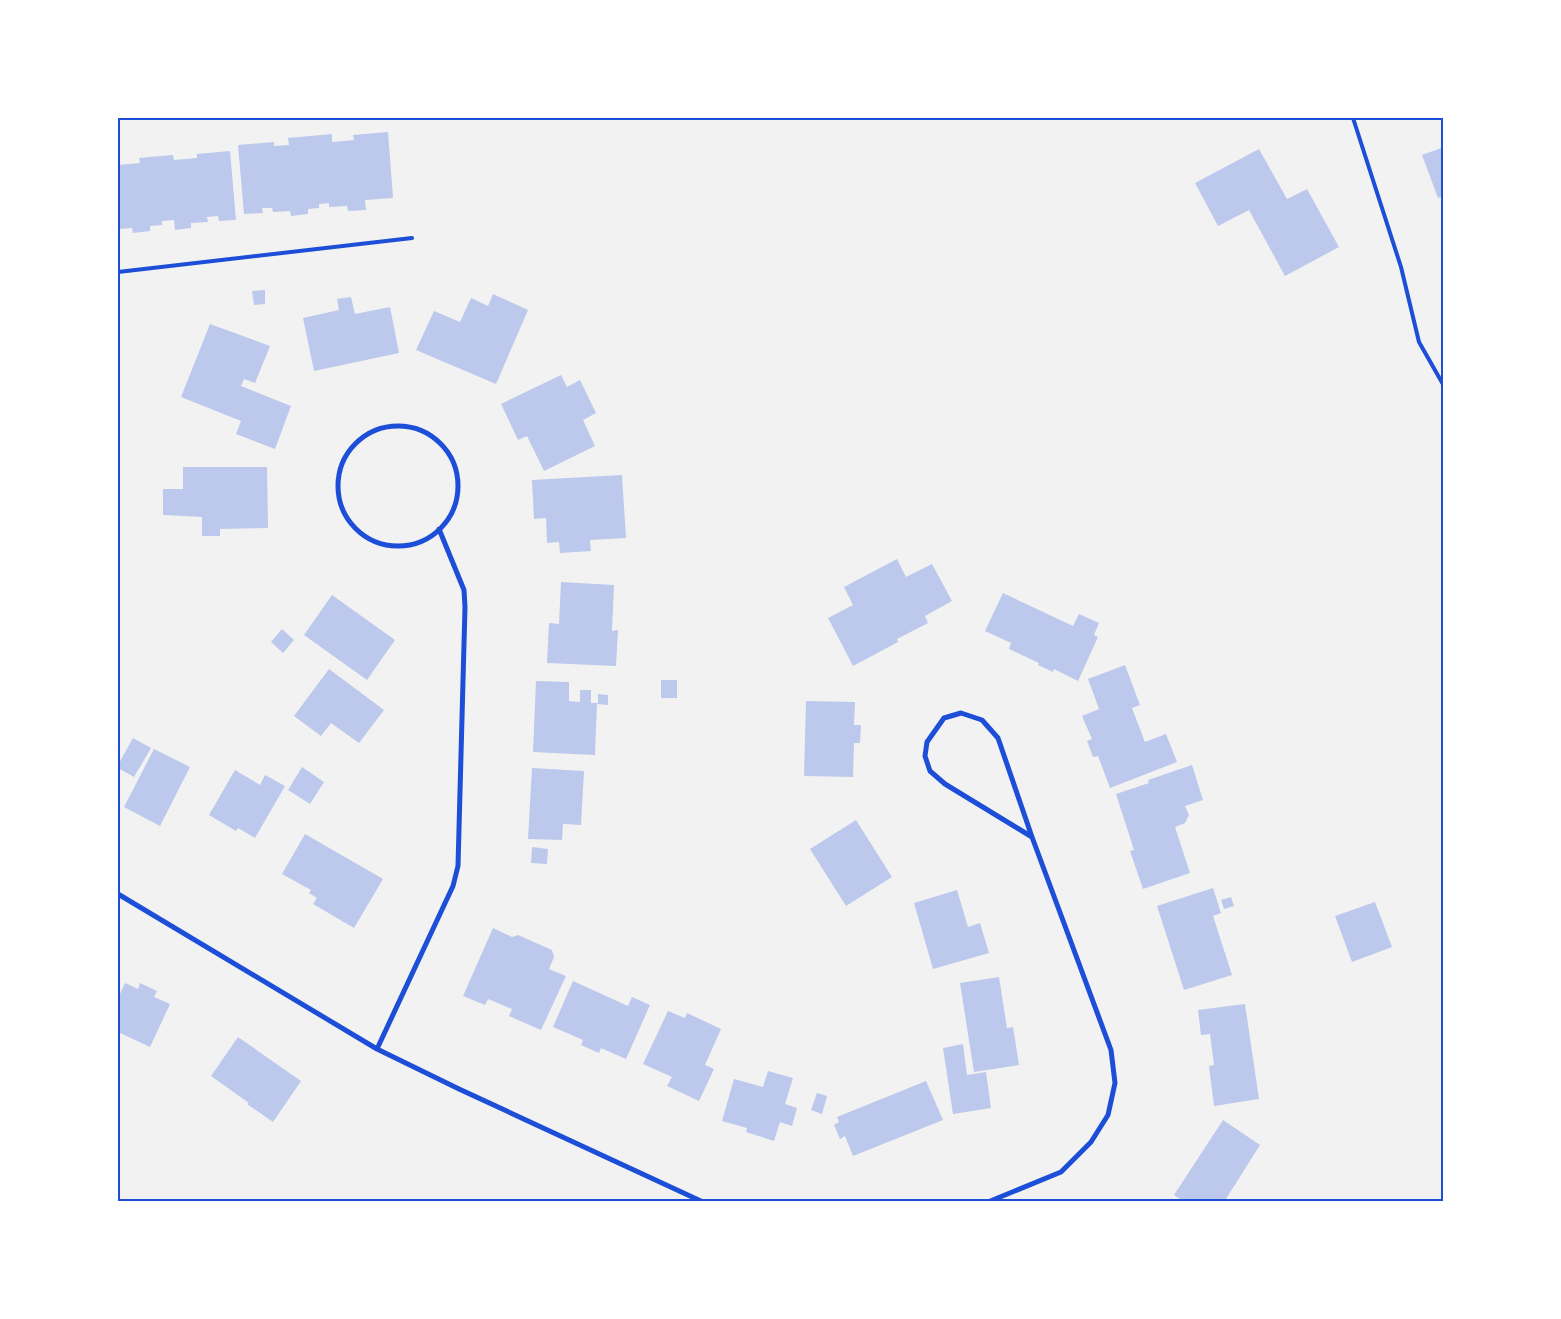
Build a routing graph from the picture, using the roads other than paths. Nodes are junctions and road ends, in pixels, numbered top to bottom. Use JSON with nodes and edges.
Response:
{"nodes":[{"id":1,"x":1353,"y":118,"type":"edge"},
{"id":2,"x":412,"y":238,"type":"dead end"},
{"id":3,"x":118,"y":272,"type":"edge"},
{"id":4,"x":1444,"y":386,"type":"edge"},
{"id":5,"x":439,"y":529,"type":"junction"},
{"id":6,"x":1032,"y":837,"type":"junction"},
{"id":7,"x":118,"y":894,"type":"edge"},
{"id":8,"x":377,"y":1049,"type":"junction"},
{"id":9,"x":703,"y":1202,"type":"edge"},
{"id":10,"x":988,"y":1202,"type":"edge"}],
"edges":[{"from":1,"to":4,"type":"lane"},
{"from":2,"to":3,"type":"lane"},
{"from":5,"to":5,"type":"street"},
{"from":5,"to":8,"type":"street"},
{"from":6,"to":6,"type":"street"},
{"from":6,"to":10,"type":"street"},
{"from":7,"to":8,"type":"street"},
{"from":8,"to":9,"type":"street"}]}
